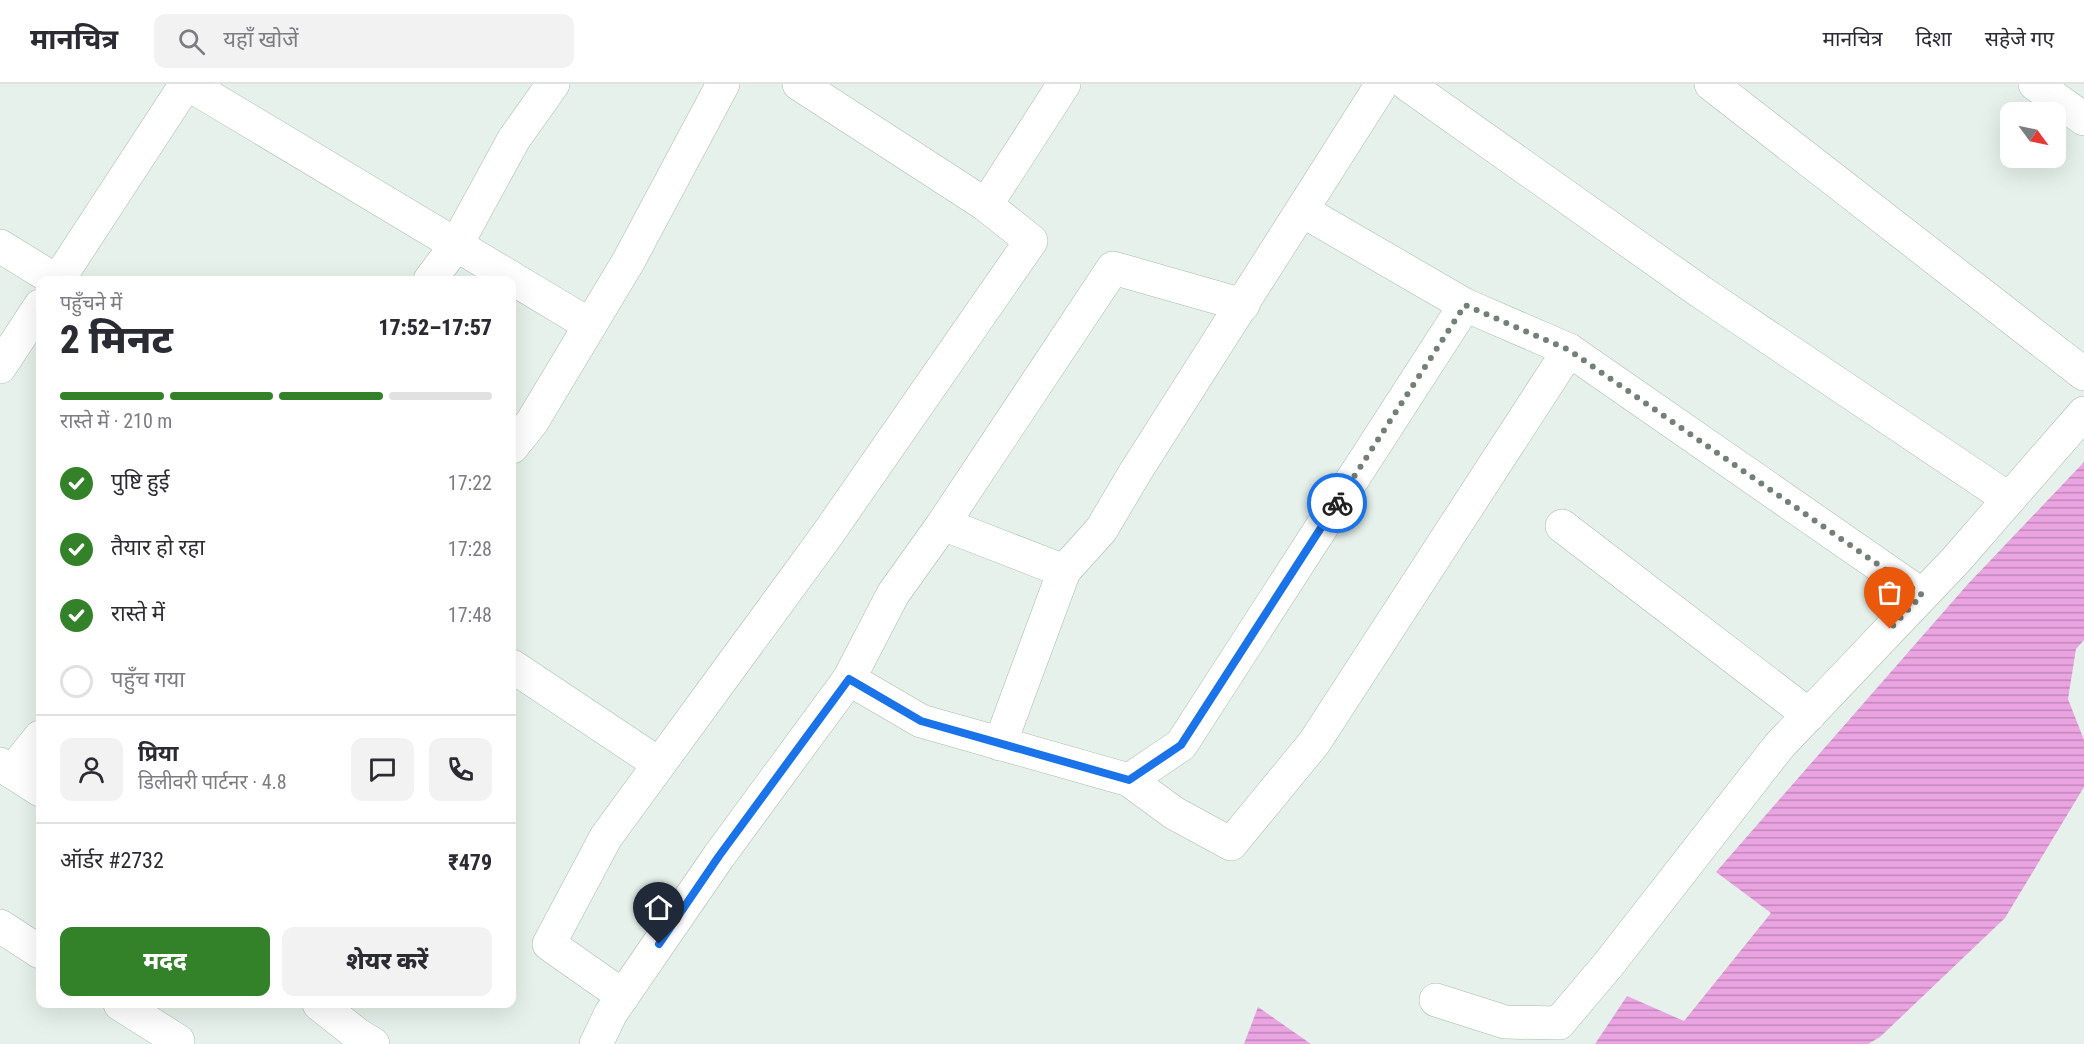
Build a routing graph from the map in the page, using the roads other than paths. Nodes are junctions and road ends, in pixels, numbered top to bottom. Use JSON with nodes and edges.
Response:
{"nodes":[{"id":1,"x":187,"y":84,"type":"edge"},
{"id":2,"x":553,"y":84,"type":"edge"},
{"id":3,"x":723,"y":84,"type":"edge"},
{"id":4,"x":799,"y":84,"type":"edge"},
{"id":5,"x":1064,"y":84,"type":"edge"},
{"id":6,"x":1382,"y":84,"type":"edge"},
{"id":7,"x":1407,"y":84,"type":"edge"},
{"id":8,"x":1711,"y":84,"type":"edge"},
{"id":9,"x":2035,"y":84,"type":"edge"},
{"id":10,"x":2084,"y":119,"type":"edge"},
{"id":11,"x":986,"y":205,"type":"junction"},
{"id":12,"x":1303,"y":211,"type":"junction"},
{"id":13,"x":456,"y":245,"type":"junction"},
{"id":14,"x":0,"y":246,"type":"edge"},
{"id":15,"x":49,"y":276,"type":"edge"},
{"id":16,"x":59,"y":276,"type":"edge"},
{"id":17,"x":433,"y":276,"type":"edge"},
{"id":18,"x":508,"y":276,"type":"edge"},
{"id":19,"x":516,"y":281,"type":"edge"},
{"id":20,"x":1243,"y":305,"type":"junction"},
{"id":21,"x":1465,"y":305,"type":"junction"},
{"id":22,"x":36,"y":312,"type":"edge"},
{"id":23,"x":590,"y":325,"type":"junction"},
{"id":24,"x":1569,"y":350,"type":"junction"},
{"id":25,"x":0,"y":367,"type":"edge"},
{"id":26,"x":2084,"y":374,"type":"edge"},
{"id":27,"x":2084,"y":413,"type":"edge"},
{"id":28,"x":516,"y":442,"type":"edge"},
{"id":29,"x":2009,"y":499,"type":"junction"},
{"id":30,"x":943,"y":524,"type":"junction"},
{"id":31,"x":1562,"y":526,"type":"dead end"},
{"id":32,"x":1064,"y":571,"type":"junction"},
{"id":33,"x":1922,"y":595,"type":"junction"},
{"id":34,"x":516,"y":669,"type":"edge"},
{"id":35,"x":849,"y":679,"type":"junction"},
{"id":36,"x":1809,"y":715,"type":"junction"},
{"id":37,"x":36,"y":741,"type":"edge"},
{"id":38,"x":1000,"y":744,"type":"junction"},
{"id":39,"x":659,"y":764,"type":"junction"},
{"id":40,"x":6,"y":768,"type":"edge"},
{"id":41,"x":1129,"y":780,"type":"junction"},
{"id":42,"x":36,"y":787,"type":"edge"},
{"id":43,"x":0,"y":926,"type":"edge"},
{"id":44,"x":36,"y":949,"type":"edge"},
{"id":45,"x":623,"y":996,"type":"junction"},
{"id":46,"x":1436,"y":1000,"type":"dead end"},
{"id":47,"x":126,"y":1008,"type":"edge"},
{"id":48,"x":325,"y":1008,"type":"edge"},
{"id":49,"x":178,"y":1041,"type":"dead end"},
{"id":50,"x":373,"y":1044,"type":"edge"},
{"id":51,"x":596,"y":1044,"type":"edge"}],
"edges":[{"from":1,"to":13,"type":"street"},
{"from":1,"to":16,"type":"street"},
{"from":2,"to":13,"type":"street"},
{"from":3,"to":23,"type":"street"},
{"from":4,"to":11,"type":"street"},
{"from":5,"to":11,"type":"street"},
{"from":6,"to":12,"type":"street"},
{"from":7,"to":29,"type":"street"},
{"from":8,"to":26,"type":"street"},
{"from":9,"to":10,"type":"street"},
{"from":11,"to":39,"type":"street"},
{"from":12,"to":20,"type":"street"},
{"from":12,"to":21,"type":"street"},
{"from":13,"to":17,"type":"street"},
{"from":13,"to":18,"type":"street"},
{"from":14,"to":15,"type":"street"},
{"from":19,"to":23,"type":"street"},
{"from":20,"to":30,"type":"street"},
{"from":20,"to":32,"type":"street"},
{"from":21,"to":24,"type":"street"},
{"from":21,"to":41,"type":"street"},
{"from":22,"to":25,"type":"street"},
{"from":23,"to":28,"type":"street"},
{"from":24,"to":33,"type":"street"},
{"from":24,"to":41,"type":"street"},
{"from":27,"to":29,"type":"street"},
{"from":29,"to":33,"type":"street"},
{"from":30,"to":32,"type":"street"},
{"from":30,"to":35,"type":"street"},
{"from":31,"to":36,"type":"street"},
{"from":32,"to":38,"type":"street"},
{"from":33,"to":36,"type":"street"},
{"from":34,"to":39,"type":"street"},
{"from":35,"to":38,"type":"street"},
{"from":35,"to":45,"type":"street"},
{"from":36,"to":46,"type":"street"},
{"from":37,"to":40,"type":"street"},
{"from":38,"to":41,"type":"street"},
{"from":39,"to":45,"type":"street"},
{"from":40,"to":42,"type":"street"},
{"from":43,"to":44,"type":"street"},
{"from":45,"to":51,"type":"street"},
{"from":47,"to":49,"type":"street"},
{"from":48,"to":50,"type":"street"}]}
